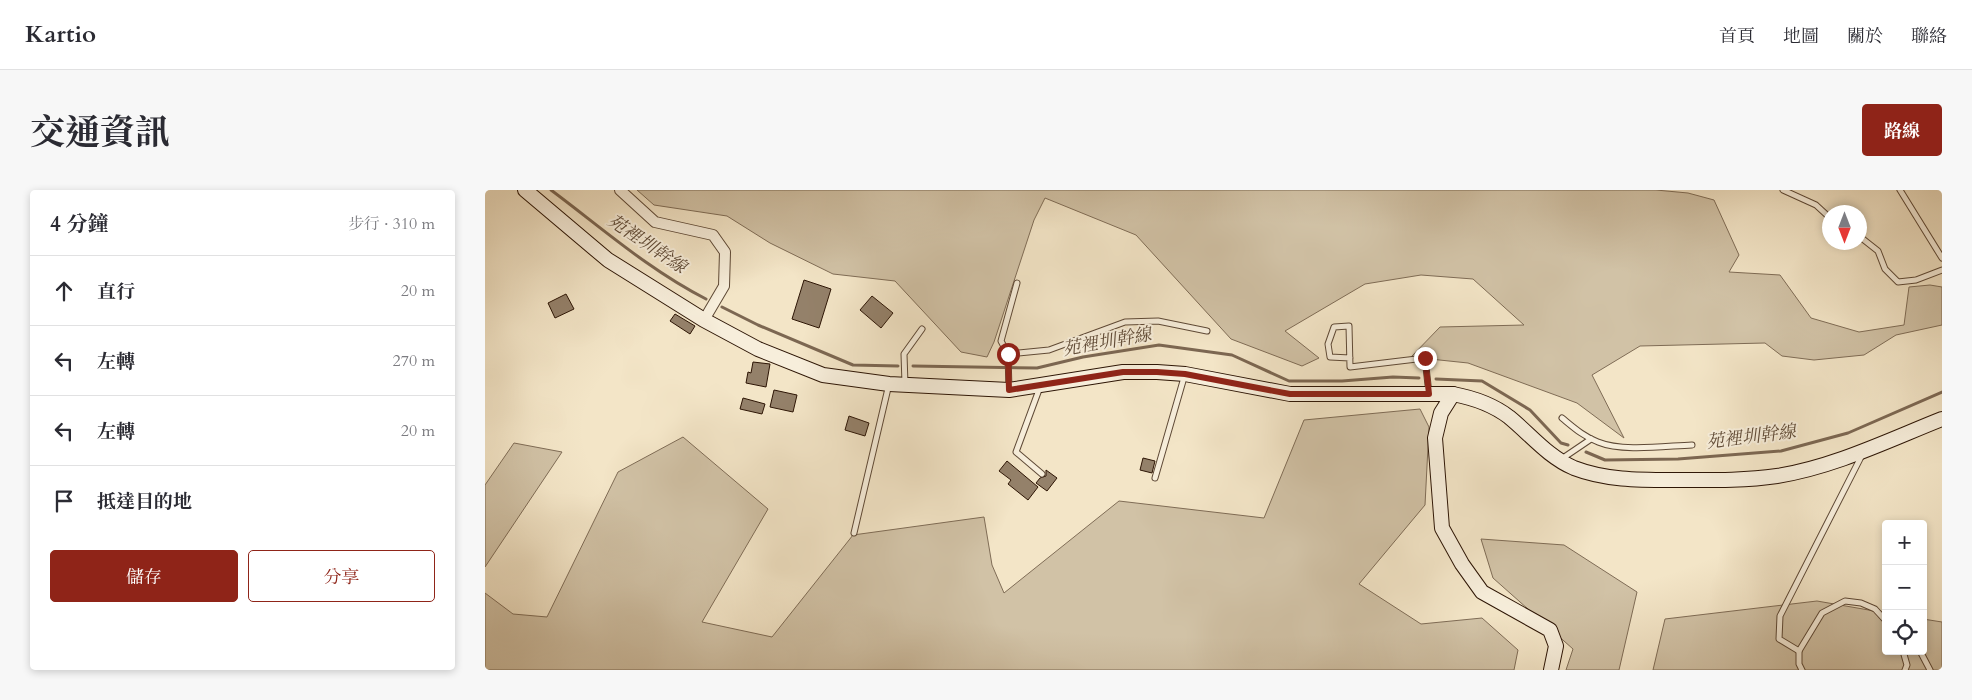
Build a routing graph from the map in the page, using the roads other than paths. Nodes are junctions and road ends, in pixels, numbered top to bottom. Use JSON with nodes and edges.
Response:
{"nodes":[{"id":1,"x":525,"y":190,"type":"edge"},
{"id":2,"x":620,"y":190,"type":"edge"},
{"id":3,"x":1783,"y":190,"type":"edge"},
{"id":4,"x":1900,"y":190,"type":"edge"},
{"id":5,"x":1822,"y":211,"type":"edge"},
{"id":6,"x":1867,"y":242,"type":"edge"},
{"id":7,"x":1942,"y":258,"type":"edge"},
{"id":8,"x":1942,"y":270,"type":"edge"},
{"id":9,"x":1017,"y":284,"type":"dead end"},
{"id":10,"x":704,"y":320,"type":"junction"},
{"id":11,"x":922,"y":329,"type":"dead end"},
{"id":12,"x":1207,"y":331,"type":"dead end"},
{"id":13,"x":1008,"y":354,"type":"junction"},
{"id":14,"x":1350,"y":358,"type":"junction"},
{"id":15,"x":1185,"y":374,"type":"junction"},
{"id":16,"x":889,"y":384,"type":"junction"},
{"id":17,"x":905,"y":384,"type":"junction"},
{"id":18,"x":1040,"y":386,"type":"junction"},
{"id":19,"x":1009,"y":390,"type":"junction"},
{"id":20,"x":1429,"y":394,"type":"junction"},
{"id":21,"x":1453,"y":394,"type":"junction"},
{"id":22,"x":1562,"y":418,"type":"dead end"},
{"id":23,"x":1942,"y":419,"type":"edge"},
{"id":24,"x":1591,"y":439,"type":"junction"},
{"id":25,"x":1692,"y":445,"type":"dead end"},
{"id":26,"x":1864,"y":450,"type":"junction"},
{"id":27,"x":1559,"y":461,"type":"junction"},
{"id":28,"x":1042,"y":474,"type":"dead end"},
{"id":29,"x":1155,"y":478,"type":"dead end"},
{"id":30,"x":854,"y":533,"type":"dead end"},
{"id":31,"x":1882,"y":618,"type":"edge"},
{"id":32,"x":1799,"y":651,"type":"junction"},
{"id":33,"x":1904,"y":655,"type":"edge"},
{"id":34,"x":1922,"y":655,"type":"edge"},
{"id":35,"x":1551,"y":670,"type":"edge"},
{"id":36,"x":1802,"y":670,"type":"edge"},
{"id":37,"x":1905,"y":670,"type":"edge"},
{"id":38,"x":1930,"y":670,"type":"edge"}],
"edges":[{"from":1,"to":10,"type":"street"},
{"from":2,"to":10,"type":"street"},
{"from":3,"to":5,"type":"lane"},
{"from":4,"to":7,"type":"lane"},
{"from":6,"to":8,"type":"lane"},
{"from":9,"to":13,"type":"lane"},
{"from":10,"to":16,"type":"street"},
{"from":11,"to":17,"type":"lane"},
{"from":12,"to":13,"type":"lane"},
{"from":13,"to":19,"type":"lane"},
{"from":14,"to":14,"type":"lane"},
{"from":14,"to":20,"type":"lane"},
{"from":15,"to":18,"type":"street"},
{"from":15,"to":20,"type":"street"},
{"from":15,"to":29,"type":"lane"},
{"from":16,"to":17,"type":"street"},
{"from":16,"to":30,"type":"lane"},
{"from":17,"to":19,"type":"street"},
{"from":18,"to":19,"type":"street"},
{"from":18,"to":28,"type":"lane"},
{"from":20,"to":21,"type":"street"},
{"from":21,"to":27,"type":"street"},
{"from":21,"to":35,"type":"street"},
{"from":22,"to":24,"type":"lane"},
{"from":23,"to":26,"type":"street"},
{"from":24,"to":25,"type":"lane"},
{"from":24,"to":27,"type":"lane"},
{"from":26,"to":27,"type":"street"},
{"from":26,"to":32,"type":"lane"},
{"from":31,"to":32,"type":"lane"},
{"from":32,"to":36,"type":"lane"},
{"from":33,"to":37,"type":"lane"},
{"from":34,"to":38,"type":"lane"}]}
